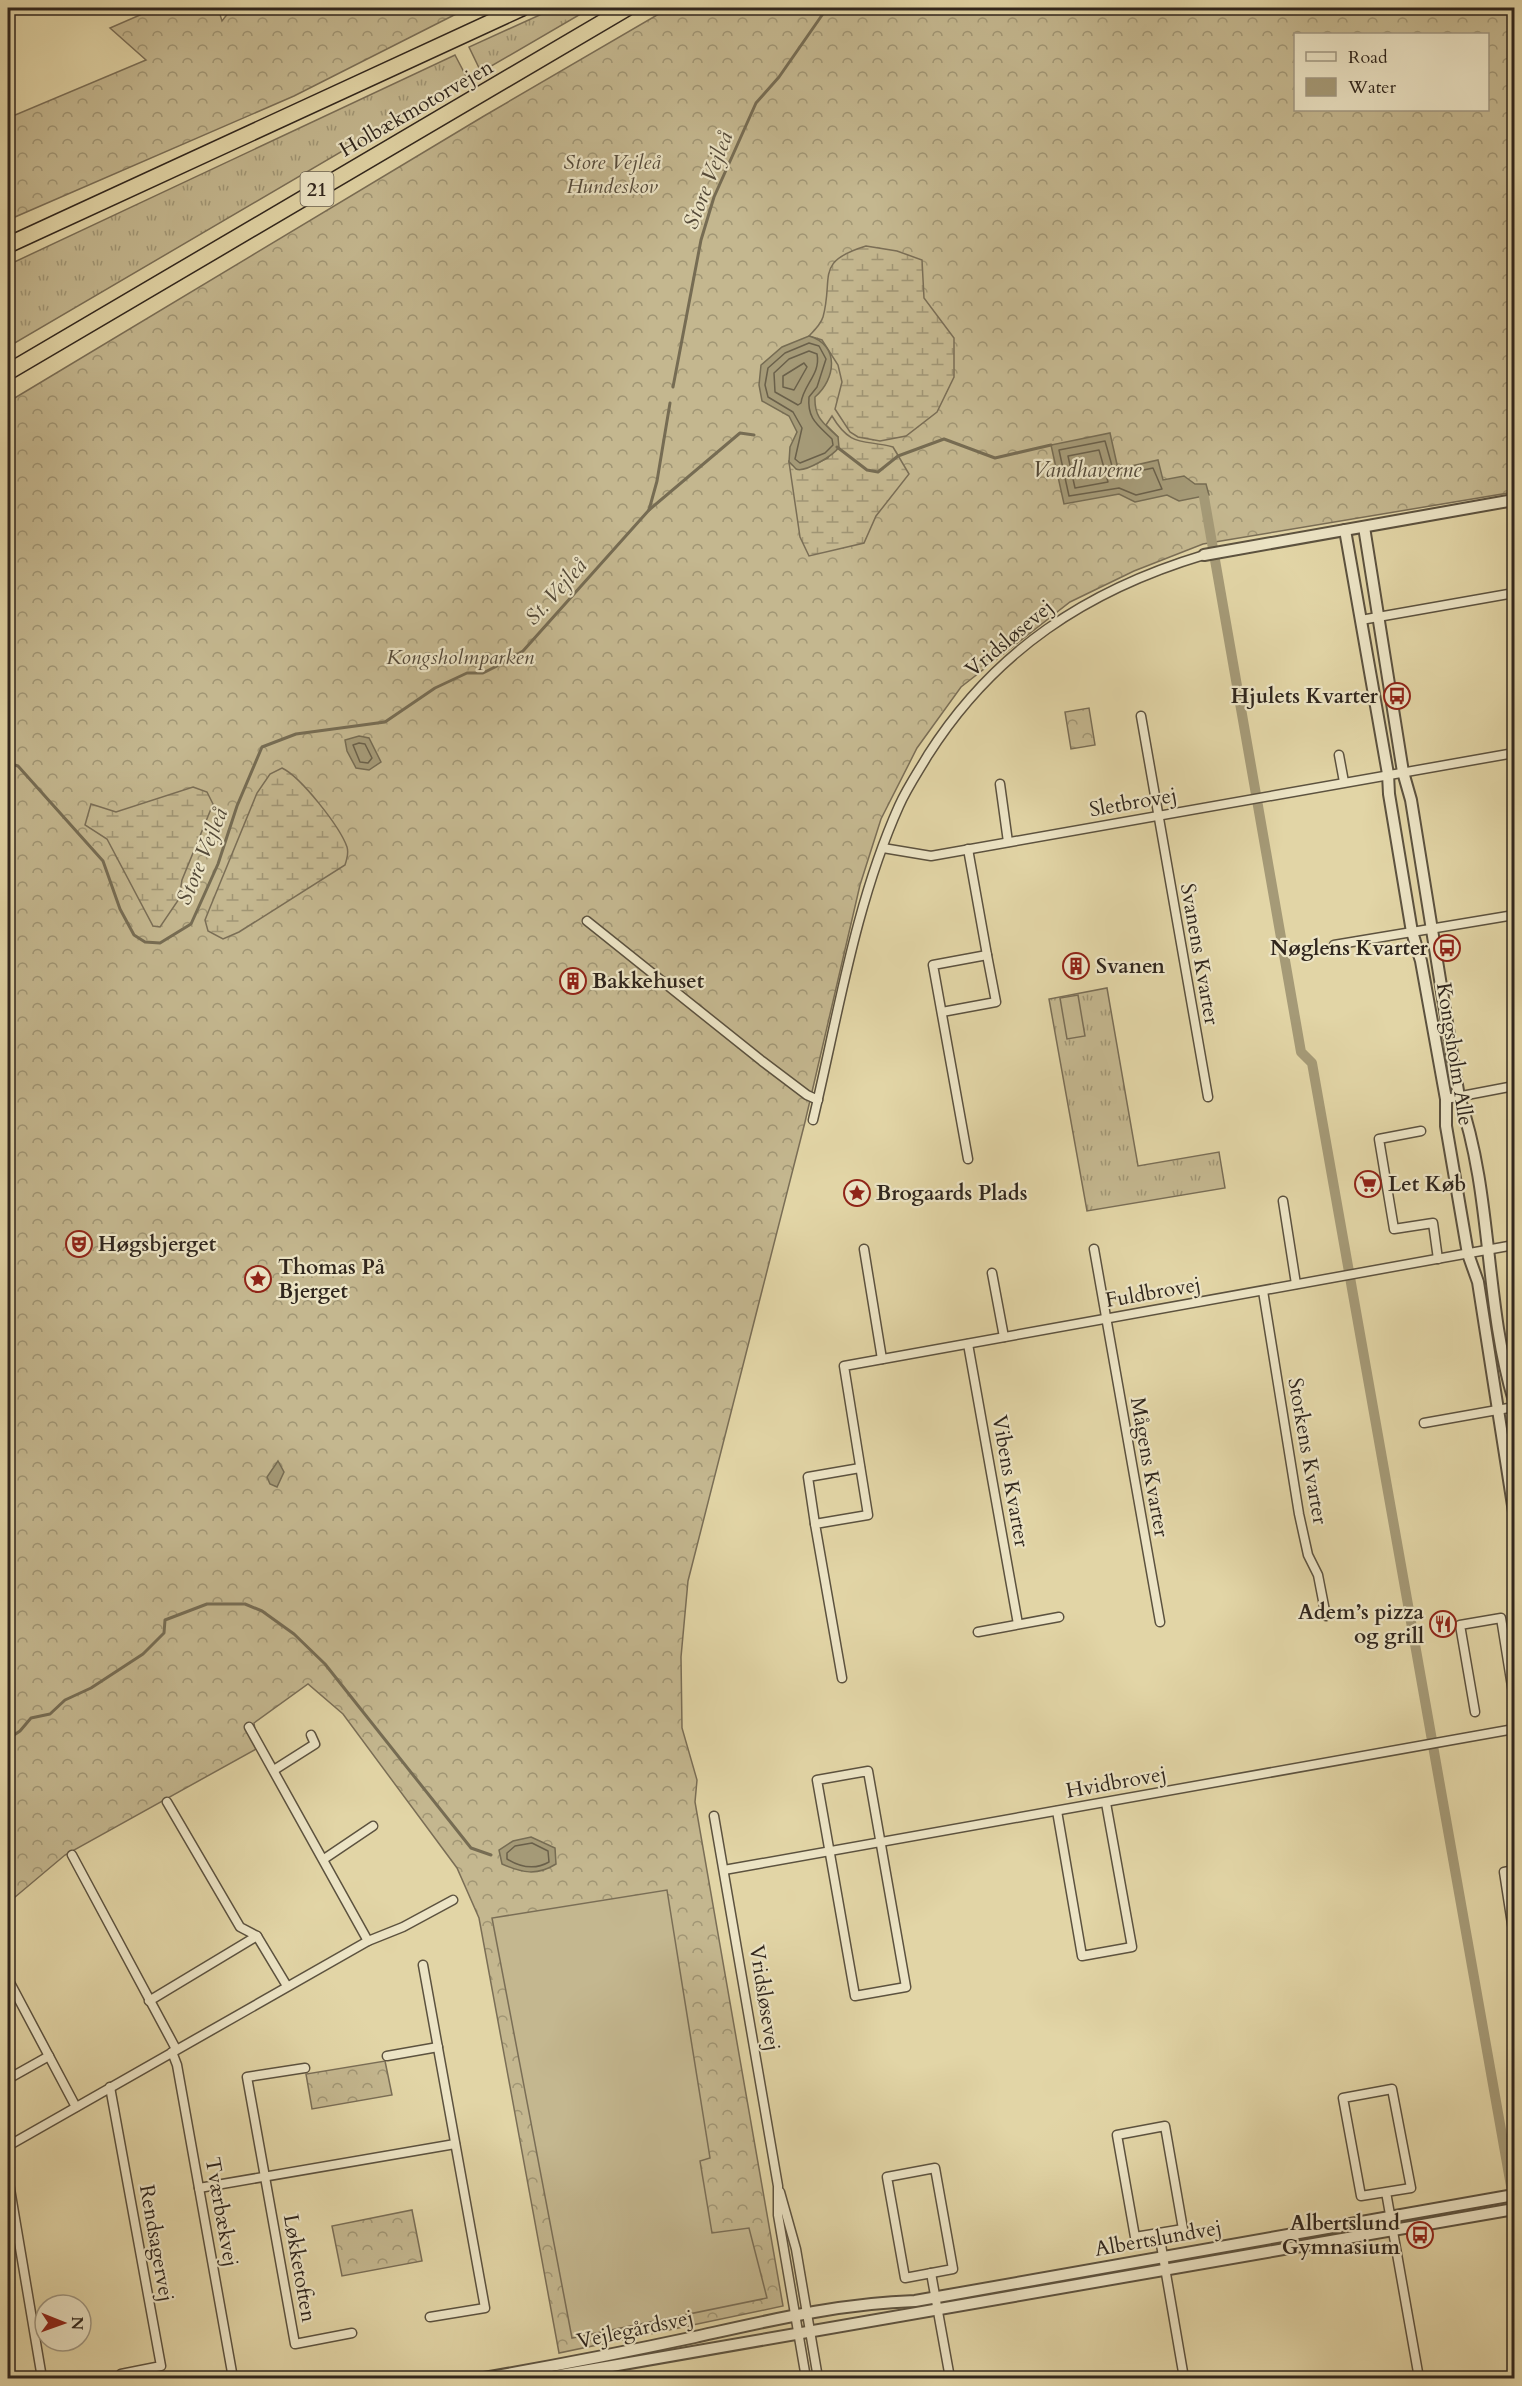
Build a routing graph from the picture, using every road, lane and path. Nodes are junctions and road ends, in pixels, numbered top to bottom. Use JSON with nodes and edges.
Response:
{"nodes":[{"id":1,"x":522,"y":8,"type":"edge"},
{"id":2,"x":627,"y":8,"type":"edge"},
{"id":3,"x":8,"y":245,"type":"edge"},
{"id":4,"x":8,"y":372,"type":"edge"},
{"id":5,"x":1515,"y":500,"type":"edge"},
{"id":6,"x":1364,"y":527,"type":"junction"},
{"id":7,"x":1345,"y":530,"type":"junction"},
{"id":8,"x":1204,"y":555,"type":"joint"},
{"id":9,"x":1515,"y":593,"type":"edge"},
{"id":10,"x":1377,"y":617,"type":"junction"},
{"id":11,"x":1361,"y":620,"type":"junction"},
{"id":12,"x":1141,"y":716,"type":"dead end"},
{"id":13,"x":1515,"y":753,"type":"edge"},
{"id":14,"x":1339,"y":755,"type":"dead end"},
{"id":15,"x":1403,"y":772,"type":"junction"},
{"id":16,"x":1389,"y":774,"type":"junction"},
{"id":17,"x":1344,"y":782,"type":"junction"},
{"id":18,"x":1000,"y":784,"type":"dead end"},
{"id":19,"x":1158,"y":817,"type":"junction"},
{"id":20,"x":1008,"y":842,"type":"junction"},
{"id":21,"x":883,"y":848,"type":"junction"},
{"id":22,"x":968,"y":849,"type":"junction"},
{"id":23,"x":1515,"y":915,"type":"edge"},
{"id":24,"x":587,"y":921,"type":"dead end"},
{"id":25,"x":1433,"y":929,"type":"junction"},
{"id":26,"x":1412,"y":932,"type":"junction"},
{"id":27,"x":1334,"y":945,"type":"dead end"},
{"id":28,"x":987,"y":955,"type":"junction"},
{"id":29,"x":942,"y":1012,"type":"junction"},
{"id":30,"x":1515,"y":1086,"type":"edge"},
{"id":31,"x":1208,"y":1097,"type":"dead end"},
{"id":32,"x":1459,"y":1097,"type":"junction"},
{"id":33,"x":1446,"y":1099,"type":"junction"},
{"id":34,"x":818,"y":1100,"type":"junction"},
{"id":35,"x":813,"y":1120,"type":"dead end"},
{"id":36,"x":1421,"y":1131,"type":"dead end"},
{"id":37,"x":968,"y":1159,"type":"dead end"},
{"id":38,"x":1282,"y":1201,"type":"dead end"},
{"id":39,"x":1515,"y":1245,"type":"edge"},
{"id":40,"x":864,"y":1249,"type":"dead end"},
{"id":41,"x":1095,"y":1249,"type":"dead end"},
{"id":42,"x":1489,"y":1249,"type":"junction"},
{"id":43,"x":1468,"y":1254,"type":"junction"},
{"id":44,"x":1438,"y":1259,"type":"junction"},
{"id":45,"x":992,"y":1273,"type":"dead end"},
{"id":46,"x":1296,"y":1284,"type":"junction"},
{"id":47,"x":1263,"y":1291,"type":"junction"},
{"id":48,"x":1105,"y":1319,"type":"junction"},
{"id":49,"x":1004,"y":1337,"type":"junction"},
{"id":50,"x":968,"y":1344,"type":"junction"},
{"id":51,"x":882,"y":1359,"type":"junction"},
{"id":52,"x":1515,"y":1401,"type":"edge"},
{"id":53,"x":1515,"y":1407,"type":"edge"},
{"id":54,"x":1498,"y":1410,"type":"junction"},
{"id":55,"x":1424,"y":1423,"type":"dead end"},
{"id":56,"x":860,"y":1468,"type":"junction"},
{"id":57,"x":1515,"y":1512,"type":"edge"},
{"id":58,"x":815,"y":1524,"type":"junction"},
{"id":59,"x":1326,"y":1616,"type":"dead end"},
{"id":60,"x":1059,"y":1617,"type":"dead end"},
{"id":61,"x":1160,"y":1622,"type":"dead end"},
{"id":62,"x":1018,"y":1624,"type":"junction"},
{"id":63,"x":978,"y":1632,"type":"dead end"},
{"id":64,"x":842,"y":1678,"type":"dead end"},
{"id":65,"x":1515,"y":1699,"type":"edge"},
{"id":66,"x":1475,"y":1712,"type":"dead end"},
{"id":67,"x":249,"y":1727,"type":"dead end"},
{"id":68,"x":1515,"y":1729,"type":"edge"},
{"id":69,"x":311,"y":1736,"type":"dead end"},
{"id":70,"x":274,"y":1770,"type":"junction"},
{"id":71,"x":167,"y":1802,"type":"dead end"},
{"id":72,"x":1106,"y":1803,"type":"junction"},
{"id":73,"x":1057,"y":1811,"type":"junction"},
{"id":74,"x":714,"y":1816,"type":"dead end"},
{"id":75,"x":373,"y":1826,"type":"dead end"},
{"id":76,"x":880,"y":1842,"type":"junction"},
{"id":77,"x":829,"y":1851,"type":"junction"},
{"id":78,"x":72,"y":1855,"type":"dead end"},
{"id":79,"x":324,"y":1859,"type":"junction"},
{"id":80,"x":724,"y":1870,"type":"junction"},
{"id":81,"x":1515,"y":1870,"type":"edge"},
{"id":82,"x":453,"y":1900,"type":"dead end"},
{"id":83,"x":258,"y":1936,"type":"junction"},
{"id":84,"x":1515,"y":1936,"type":"edge"},
{"id":85,"x":368,"y":1941,"type":"junction"},
{"id":86,"x":423,"y":1965,"type":"dead end"},
{"id":87,"x":8,"y":1979,"type":"edge"},
{"id":88,"x":287,"y":1986,"type":"junction"},
{"id":89,"x":149,"y":2001,"type":"junction"},
{"id":90,"x":438,"y":2047,"type":"junction"},
{"id":91,"x":174,"y":2051,"type":"junction"},
{"id":92,"x":49,"y":2056,"type":"junction"},
{"id":93,"x":387,"y":2056,"type":"dead end"},
{"id":94,"x":305,"y":2068,"type":"dead end"},
{"id":95,"x":8,"y":2079,"type":"edge"},
{"id":96,"x":110,"y":2087,"type":"junction"},
{"id":97,"x":76,"y":2107,"type":"junction"},
{"id":98,"x":455,"y":2144,"type":"junction"},
{"id":99,"x":8,"y":2146,"type":"edge"},
{"id":100,"x":8,"y":2176,"type":"edge"},
{"id":101,"x":265,"y":2177,"type":"junction"},
{"id":102,"x":778,"y":2186,"type":"junction"},
{"id":103,"x":199,"y":2188,"type":"junction"},
{"id":104,"x":1386,"y":2192,"type":"junction"},
{"id":105,"x":1511,"y":2195,"type":"edge"},
{"id":106,"x":1512,"y":2209,"type":"edge"},
{"id":107,"x":1390,"y":2216,"type":"junction"},
{"id":108,"x":1392,"y":2230,"type":"junction"},
{"id":109,"x":1159,"y":2233,"type":"junction"},
{"id":110,"x":1163,"y":2256,"type":"junction"},
{"id":111,"x":1165,"y":2270,"type":"junction"},
{"id":112,"x":931,"y":2273,"type":"junction"},
{"id":113,"x":935,"y":2297,"type":"junction"},
{"id":114,"x":938,"y":2310,"type":"junction"},
{"id":115,"x":809,"y":2314,"type":"junction"},
{"id":116,"x":794,"y":2316,"type":"junction"},
{"id":117,"x":430,"y":2317,"type":"dead end"},
{"id":118,"x":812,"y":2332,"type":"junction"},
{"id":119,"x":352,"y":2333,"type":"dead end"},
{"id":120,"x":797,"y":2335,"type":"junction"},
{"id":121,"x":121,"y":2374,"type":"dead end"},
{"id":122,"x":42,"y":2379,"type":"edge"},
{"id":123,"x":233,"y":2379,"type":"edge"},
{"id":124,"x":484,"y":2379,"type":"edge"},
{"id":125,"x":543,"y":2379,"type":"edge"},
{"id":126,"x":806,"y":2379,"type":"edge"},
{"id":127,"x":818,"y":2379,"type":"edge"},
{"id":128,"x":950,"y":2379,"type":"edge"},
{"id":129,"x":1184,"y":2379,"type":"edge"},
{"id":130,"x":1419,"y":2379,"type":"edge"}],
"edges":[{"from":1,"to":3,"type":"highway","name":"Holbækmotorvejen"},
{"from":2,"to":4,"type":"highway","name":"Holbækmotorvejen","number":"21"},
{"from":5,"to":6,"type":"street","name":"Vridsløsevej"},
{"from":6,"to":7,"type":"street","name":"Vridsløsevej"},
{"from":6,"to":10,"type":"street","name":"Kongsholm Alle"},
{"from":7,"to":8,"type":"street","name":"Vridsløsevej"},
{"from":7,"to":11,"type":"street","name":"Kongsholm Alle"},
{"from":8,"to":21,"type":"street","name":"Vridsløsevej"},
{"from":9,"to":10,"type":"street"},
{"from":10,"to":11,"type":"street"},
{"from":10,"to":15,"type":"street","name":"Kongsholm Alle"},
{"from":11,"to":16,"type":"street","name":"Kongsholm Alle"},
{"from":12,"to":19,"type":"street","name":"Svanens Kvarter"},
{"from":13,"to":15,"type":"street","name":"Sletbrovej"},
{"from":14,"to":17,"type":"street"},
{"from":15,"to":16,"type":"street","name":"Sletbrovej"},
{"from":15,"to":25,"type":"street","name":"Kongsholm Alle"},
{"from":16,"to":17,"type":"street","name":"Sletbrovej"},
{"from":16,"to":26,"type":"street","name":"Kongsholm Alle"},
{"from":17,"to":19,"type":"street","name":"Sletbrovej"},
{"from":18,"to":20,"type":"street"},
{"from":19,"to":20,"type":"street","name":"Sletbrovej"},
{"from":19,"to":31,"type":"street","name":"Svanens Kvarter"},
{"from":20,"to":22,"type":"street","name":"Sletbrovej"},
{"from":21,"to":22,"type":"street","name":"Sletbrovej"},
{"from":21,"to":34,"type":"street","name":"Vridsløsevej"},
{"from":22,"to":28,"type":"street"},
{"from":23,"to":25,"type":"street"},
{"from":24,"to":34,"type":"street"},
{"from":25,"to":26,"type":"street"},
{"from":25,"to":32,"type":"street","name":"Kongsholm Alle"},
{"from":26,"to":27,"type":"street"},
{"from":26,"to":33,"type":"street","name":"Kongsholm Alle"},
{"from":28,"to":29,"type":"street"},
{"from":28,"to":29,"type":"street"},
{"from":29,"to":37,"type":"street"},
{"from":30,"to":32,"type":"street"},
{"from":32,"to":33,"type":"street"},
{"from":32,"to":42,"type":"street","name":"Kongsholm Alle"},
{"from":33,"to":43,"type":"street","name":"Kongsholm Alle"},
{"from":34,"to":35,"type":"street","name":"Vridsløsevej"},
{"from":36,"to":44,"type":"street"},
{"from":38,"to":46,"type":"street"},
{"from":39,"to":42,"type":"street","name":"Fuldbrovej"},
{"from":40,"to":51,"type":"street"},
{"from":41,"to":48,"type":"street","name":"Mågens Kvarter"},
{"from":42,"to":43,"type":"street","name":"Fuldbrovej"},
{"from":42,"to":52,"type":"street","name":"Kongsholm Alle"},
{"from":43,"to":44,"type":"street","name":"Fuldbrovej"},
{"from":43,"to":54,"type":"street","name":"Kongsholm Alle"},
{"from":44,"to":46,"type":"street","name":"Fuldbrovej"},
{"from":45,"to":49,"type":"street"},
{"from":46,"to":47,"type":"street","name":"Fuldbrovej"},
{"from":47,"to":48,"type":"street","name":"Fuldbrovej"},
{"from":47,"to":59,"type":"street","name":"Storkens Kvarter"},
{"from":48,"to":49,"type":"street","name":"Fuldbrovej"},
{"from":48,"to":61,"type":"street","name":"Mågens Kvarter"},
{"from":49,"to":50,"type":"street","name":"Fuldbrovej"},
{"from":50,"to":51,"type":"street","name":"Fuldbrovej"},
{"from":50,"to":62,"type":"street","name":"Vibens Kvarter"},
{"from":51,"to":56,"type":"street","name":"Fuldbrovej"},
{"from":53,"to":54,"type":"street"},
{"from":54,"to":55,"type":"street"},
{"from":54,"to":57,"type":"street","name":"Kongsholm Alle"},
{"from":56,"to":58,"type":"street"},
{"from":56,"to":58,"type":"street"},
{"from":58,"to":64,"type":"street"},
{"from":60,"to":62,"type":"street"},
{"from":62,"to":63,"type":"street"},
{"from":65,"to":66,"type":"street"},
{"from":67,"to":70,"type":"street"},
{"from":68,"to":72,"type":"street","name":"Hvidbrovej"},
{"from":69,"to":70,"type":"street"},
{"from":70,"to":79,"type":"street"},
{"from":71,"to":83,"type":"street"},
{"from":72,"to":73,"type":"street","name":"Hvidbrovej"},
{"from":72,"to":73,"type":"street"},
{"from":73,"to":76,"type":"street","name":"Hvidbrovej"},
{"from":74,"to":80,"type":"street","name":"Vridsløsevej"},
{"from":75,"to":79,"type":"street"},
{"from":76,"to":77,"type":"street","name":"Hvidbrovej"},
{"from":76,"to":77,"type":"street"},
{"from":76,"to":77,"type":"street"},
{"from":77,"to":80,"type":"street","name":"Hvidbrovej"},
{"from":78,"to":89,"type":"street"},
{"from":79,"to":85,"type":"street"},
{"from":80,"to":102,"type":"street","name":"Vridsløsevej"},
{"from":81,"to":84,"type":"street"},
{"from":82,"to":85,"type":"street"},
{"from":83,"to":88,"type":"street"},
{"from":83,"to":89,"type":"street"},
{"from":85,"to":88,"type":"street"},
{"from":86,"to":90,"type":"street"},
{"from":87,"to":92,"type":"street"},
{"from":88,"to":91,"type":"street"},
{"from":89,"to":91,"type":"street"},
{"from":90,"to":93,"type":"street"},
{"from":90,"to":98,"type":"street"},
{"from":91,"to":96,"type":"street"},
{"from":91,"to":103,"type":"street","name":"Tværbækvej"},
{"from":92,"to":95,"type":"street"},
{"from":92,"to":97,"type":"street"},
{"from":94,"to":101,"type":"street","name":"Løkketoften"},
{"from":96,"to":97,"type":"street"},
{"from":96,"to":121,"type":"street","name":"Rendsagervej"},
{"from":97,"to":99,"type":"street"},
{"from":98,"to":101,"type":"street"},
{"from":98,"to":117,"type":"street"},
{"from":100,"to":122,"type":"street"},
{"from":101,"to":103,"type":"street"},
{"from":101,"to":119,"type":"street","name":"Løkketoften"},
{"from":102,"to":115,"type":"street","name":"Vridsløsevej"},
{"from":102,"to":116,"type":"street","name":"Vridsløsevej"},
{"from":103,"to":123,"type":"street","name":"Tværbækvej"},
{"from":104,"to":104,"type":"street"},
{"from":104,"to":107,"type":"street"},
{"from":105,"to":107,"type":"street","name":"Albertslundvej"},
{"from":106,"to":108,"type":"street","name":"Albertslundvej"},
{"from":107,"to":108,"type":"street"},
{"from":107,"to":110,"type":"street","name":"Albertslundvej"},
{"from":108,"to":111,"type":"street","name":"Albertslundvej"},
{"from":108,"to":130,"type":"street"},
{"from":109,"to":109,"type":"street"},
{"from":109,"to":110,"type":"street"},
{"from":110,"to":111,"type":"street"},
{"from":110,"to":113,"type":"street","name":"Albertslundvej"},
{"from":111,"to":114,"type":"street","name":"Albertslundvej"},
{"from":111,"to":129,"type":"street"},
{"from":112,"to":112,"type":"street"},
{"from":112,"to":113,"type":"street"},
{"from":113,"to":114,"type":"street"},
{"from":113,"to":115,"type":"street","name":"Albertslundvej"},
{"from":114,"to":118,"type":"street","name":"Albertslundvej"},
{"from":114,"to":128,"type":"street"},
{"from":115,"to":116,"type":"street","name":"Vejlegårdsvej"},
{"from":115,"to":118,"type":"street","name":"Vridsløsevej"},
{"from":116,"to":120,"type":"street","name":"Vridsløsevej"},
{"from":116,"to":124,"type":"street","name":"Vejlegårdsvej"},
{"from":118,"to":120,"type":"street","name":"Vejlegårdsvej"},
{"from":118,"to":127,"type":"street","name":"Vridsløsevej"},
{"from":120,"to":125,"type":"street","name":"Vejlegårdsvej"},
{"from":120,"to":126,"type":"street","name":"Vridsløsevej"}]}
